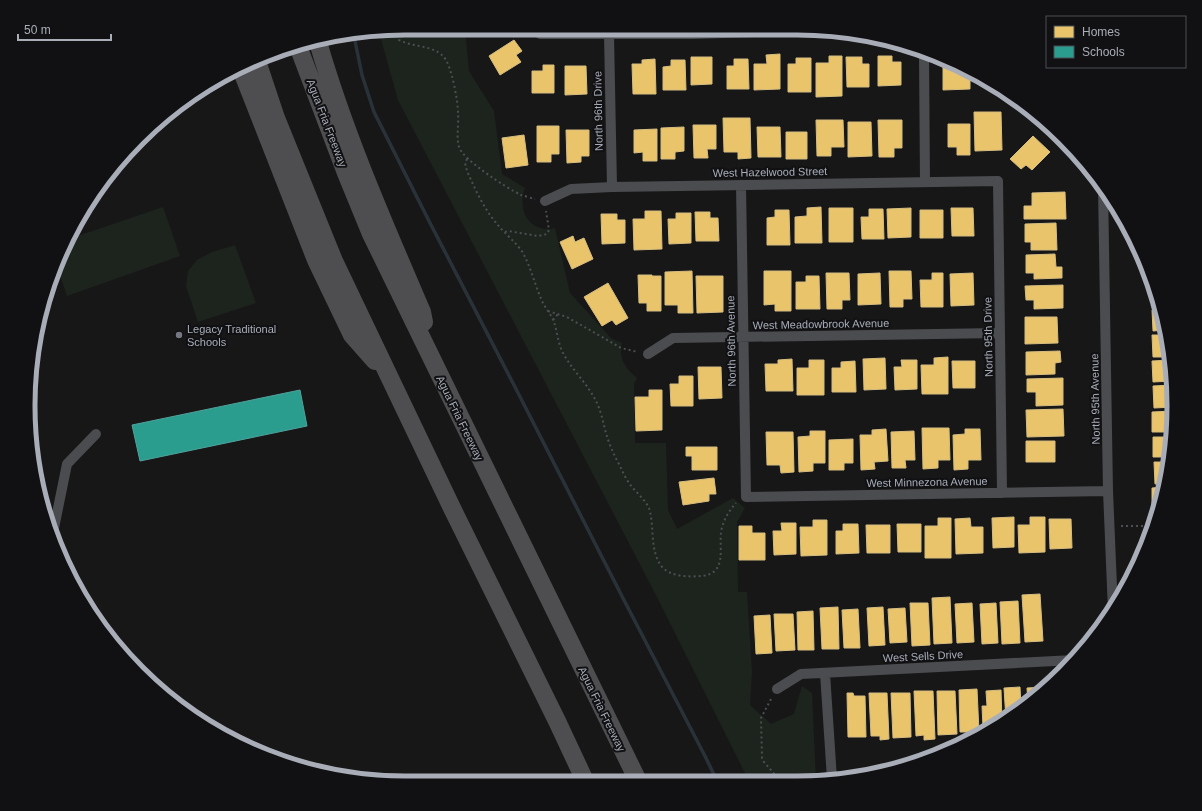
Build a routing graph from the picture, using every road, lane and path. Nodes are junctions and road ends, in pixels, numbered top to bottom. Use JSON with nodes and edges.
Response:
{"nodes":[{"id":1,"x":397,"y":35,"type":"edge"},
{"id":2,"x":608,"y":35,"type":"edge"},
{"id":3,"x":319,"y":46,"type":"edge"},
{"id":4,"x":300,"y":51,"type":"edge"},
{"id":5,"x":924,"y":58,"type":"edge"},
{"id":6,"x":258,"y":66,"type":"edge"},
{"id":7,"x":242,"y":73,"type":"edge"},
{"id":8,"x":468,"y":160,"type":"junction"},
{"id":9,"x":998,"y":181,"type":"joint"},
{"id":10,"x":925,"y":182,"type":"junction"},
{"id":11,"x":741,"y":185,"type":"junction"},
{"id":12,"x":612,"y":187,"type":"junction"},
{"id":13,"x":1103,"y":198,"type":"edge"},
{"id":14,"x":545,"y":201,"type":"junction"},
{"id":15,"x":505,"y":232,"type":"junction"},
{"id":16,"x":547,"y":310,"type":"junction"},
{"id":17,"x":558,"y":314,"type":"junction"},
{"id":18,"x":553,"y":320,"type":"junction"},
{"id":19,"x":999,"y":333,"type":"junction"},
{"id":20,"x":743,"y":337,"type":"junction"},
{"id":21,"x":648,"y":354,"type":"joint"},
{"id":22,"x":437,"y":371,"type":"junction"},
{"id":23,"x":391,"y":380,"type":"junction"},
{"id":24,"x":96,"y":434,"type":"dead end"},
{"id":25,"x":1108,"y":491,"type":"junction"},
{"id":26,"x":1002,"y":493,"type":"junction"},
{"id":27,"x":746,"y":497,"type":"junction"},
{"id":28,"x":55,"y":524,"type":"edge"},
{"id":29,"x":1110,"y":526,"type":"junction"},
{"id":30,"x":1147,"y":526,"type":"edge"},
{"id":31,"x":1113,"y":598,"type":"edge"},
{"id":32,"x":1065,"y":660,"type":"edge"},
{"id":33,"x":825,"y":673,"type":"junction"},
{"id":34,"x":777,"y":689,"type":"joint"},
{"id":35,"x":832,"y":774,"type":"edge"},
{"id":36,"x":583,"y":776,"type":"edge"},
{"id":37,"x":636,"y":776,"type":"edge"},
{"id":38,"x":776,"y":776,"type":"edge"}],
"edges":[{"from":1,"to":8,"type":"path"},
{"from":2,"to":12,"type":"street","name":"North 96th Drive"},
{"from":3,"to":22,"type":"highway"},
{"from":4,"to":22,"type":"highway","name":"Agua Fria Freeway"},
{"from":5,"to":10,"type":"street"},
{"from":6,"to":23,"type":"highway"},
{"from":7,"to":23,"type":"highway"},
{"from":8,"to":14,"type":"path"},
{"from":8,"to":15,"type":"path"},
{"from":9,"to":10,"type":"street","name":"West Hazelwood Street"},
{"from":9,"to":19,"type":"street","name":"North 95th Drive"},
{"from":10,"to":11,"type":"street","name":"West Hazelwood Street"},
{"from":11,"to":12,"type":"street","name":"West Hazelwood Street"},
{"from":11,"to":20,"type":"street","name":"North 96th Avenue"},
{"from":12,"to":14,"type":"street","name":"West Hazelwood Street"},
{"from":13,"to":25,"type":"street","name":"North 95th Avenue"},
{"from":14,"to":15,"type":"path"},
{"from":15,"to":16,"type":"path"},
{"from":16,"to":17,"type":"path"},
{"from":16,"to":18,"type":"path"},
{"from":17,"to":18,"type":"path"},
{"from":17,"to":21,"type":"path"},
{"from":18,"to":27,"type":"path"},
{"from":19,"to":20,"type":"street","name":"West Meadowbrook Avenue"},
{"from":19,"to":26,"type":"street","name":"North 95th Drive"},
{"from":20,"to":21,"type":"street","name":"West Meadowbrook Avenue"},
{"from":20,"to":27,"type":"street","name":"North 96th Avenue"},
{"from":22,"to":37,"type":"highway","name":"Agua Fria Freeway"},
{"from":23,"to":36,"type":"highway"},
{"from":24,"to":28,"type":"street"},
{"from":25,"to":26,"type":"street","name":"West Minnezona Avenue"},
{"from":25,"to":29,"type":"street","name":"North 95th Avenue"},
{"from":26,"to":27,"type":"street","name":"West Minnezona Avenue"},
{"from":29,"to":30,"type":"path"},
{"from":29,"to":31,"type":"street","name":"North 95th Avenue"},
{"from":32,"to":33,"type":"street","name":"West Sells Drive"},
{"from":33,"to":34,"type":"street","name":"West Sells Drive"},
{"from":33,"to":35,"type":"street"},
{"from":34,"to":38,"type":"path"}]}
